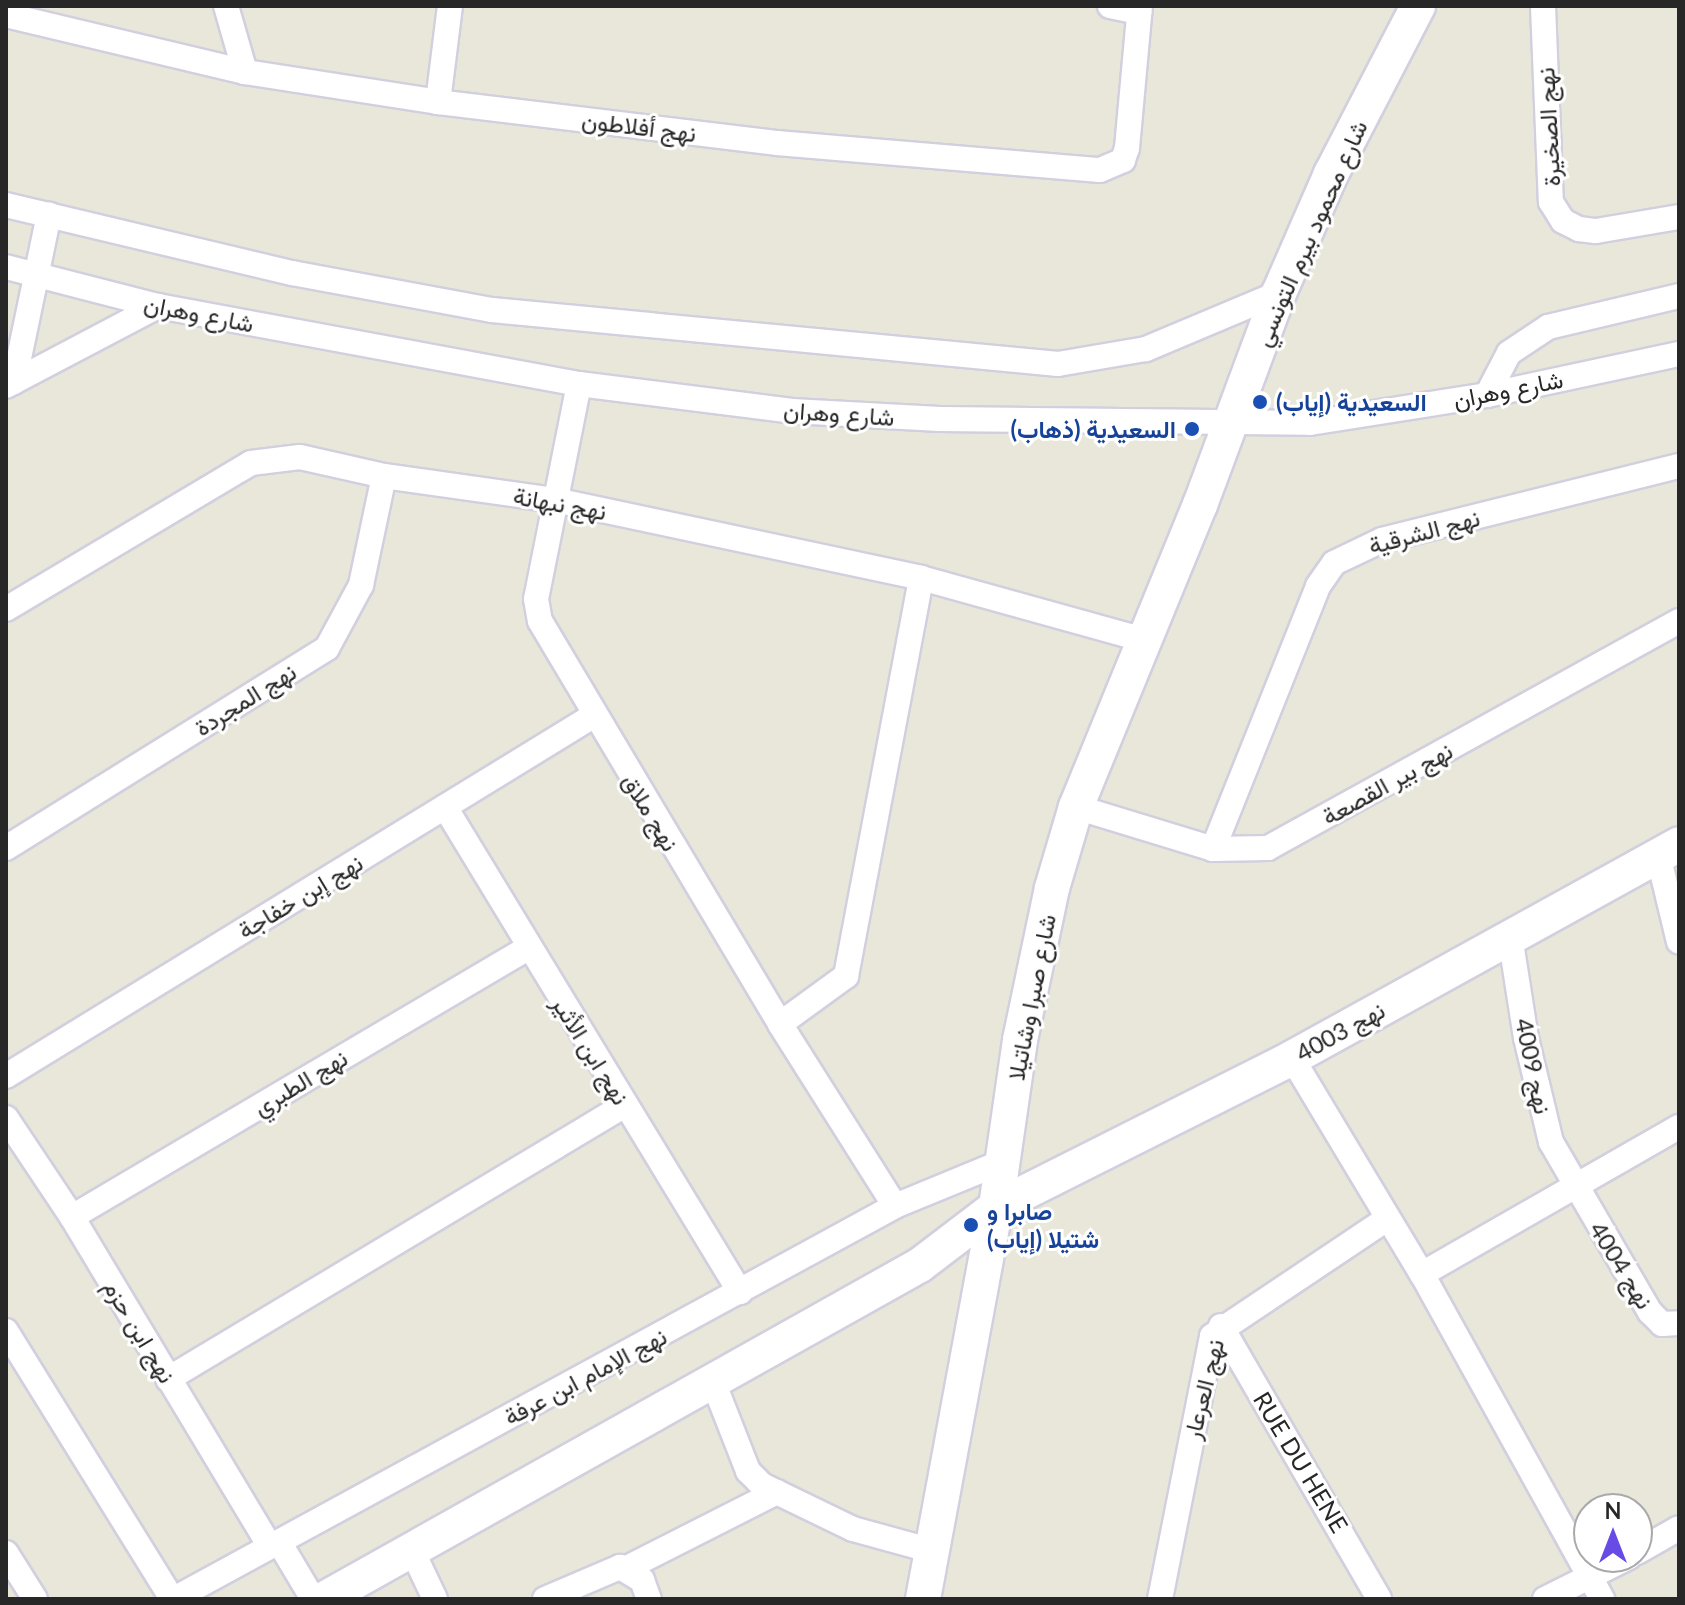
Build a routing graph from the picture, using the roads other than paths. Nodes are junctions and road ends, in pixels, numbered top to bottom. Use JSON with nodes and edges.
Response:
{"nodes":[{"id":1,"x":226,"y":6,"type":"edge"},
{"id":2,"x":450,"y":6,"type":"edge"},
{"id":3,"x":1110,"y":6,"type":"edge"},
{"id":4,"x":1418,"y":6,"type":"edge"},
{"id":5,"x":1543,"y":6,"type":"edge"},
{"id":6,"x":1140,"y":9,"type":"edge"},
{"id":7,"x":6,"y":15,"type":"edge"},
{"id":8,"x":245,"y":72,"type":"junction"},
{"id":9,"x":438,"y":102,"type":"junction"},
{"id":10,"x":6,"y":205,"type":"edge"},
{"id":11,"x":49,"y":215,"type":"junction"},
{"id":12,"x":1679,"y":217,"type":"edge"},
{"id":13,"x":6,"y":267,"type":"edge"},
{"id":14,"x":39,"y":275,"type":"junction"},
{"id":15,"x":1279,"y":293,"type":"junction"},
{"id":16,"x":1679,"y":296,"type":"edge"},
{"id":17,"x":158,"y":306,"type":"junction"},
{"id":18,"x":1679,"y":354,"type":"edge"},
{"id":19,"x":10,"y":384,"type":"edge"},
{"id":20,"x":579,"y":384,"type":"junction"},
{"id":21,"x":1487,"y":395,"type":"junction"},
{"id":22,"x":1232,"y":421,"type":"junction"},
{"id":23,"x":1679,"y":466,"type":"edge"},
{"id":24,"x":384,"y":476,"type":"junction"},
{"id":25,"x":555,"y":500,"type":"junction"},
{"id":26,"x":921,"y":578,"type":"junction"},
{"id":27,"x":6,"y":609,"type":"edge"},
{"id":28,"x":1679,"y":621,"type":"edge"},
{"id":29,"x":1144,"y":640,"type":"junction"},
{"id":30,"x":593,"y":716,"type":"junction"},
{"id":31,"x":445,"y":807,"type":"junction"},
{"id":32,"x":1076,"y":807,"type":"junction"},
{"id":33,"x":6,"y":848,"type":"edge"},
{"id":34,"x":1213,"y":849,"type":"junction"},
{"id":35,"x":1669,"y":850,"type":"edge"},
{"id":36,"x":1510,"y":936,"type":"junction"},
{"id":37,"x":1679,"y":942,"type":"edge"},
{"id":38,"x":528,"y":948,"type":"junction"},
{"id":39,"x":780,"y":1024,"type":"junction"},
{"id":40,"x":1292,"y":1058,"type":"junction"},
{"id":41,"x":6,"y":1076,"type":"edge"},
{"id":42,"x":625,"y":1105,"type":"junction"},
{"id":43,"x":6,"y":1118,"type":"edge"},
{"id":44,"x":1679,"y":1127,"type":"edge"},
{"id":45,"x":1002,"y":1162,"type":"junction"},
{"id":46,"x":1575,"y":1190,"type":"junction"},
{"id":47,"x":895,"y":1206,"type":"junction"},
{"id":48,"x":996,"y":1207,"type":"junction"},
{"id":49,"x":72,"y":1217,"type":"junction"},
{"id":50,"x":1385,"y":1220,"type":"junction"},
{"id":51,"x":1422,"y":1274,"type":"junction"},
{"id":52,"x":740,"y":1292,"type":"junction"},
{"id":53,"x":1679,"y":1323,"type":"edge"},
{"id":54,"x":1221,"y":1326,"type":"junction"},
{"id":55,"x":6,"y":1331,"type":"edge"},
{"id":56,"x":168,"y":1379,"type":"junction"},
{"id":57,"x":712,"y":1379,"type":"junction"},
{"id":58,"x":777,"y":1492,"type":"junction"},
{"id":59,"x":1679,"y":1528,"type":"edge"},
{"id":60,"x":1653,"y":1543,"type":"edge"},
{"id":61,"x":275,"y":1544,"type":"junction"},
{"id":62,"x":411,"y":1548,"type":"junction"},
{"id":63,"x":933,"y":1551,"type":"junction"},
{"id":64,"x":6,"y":1553,"type":"edge"},
{"id":65,"x":627,"y":1568,"type":"junction"},
{"id":66,"x":1613,"y":1573,"type":"edge"},
{"id":67,"x":1597,"y":1589,"type":"edge"},
{"id":68,"x":35,"y":1599,"type":"edge"},
{"id":69,"x":173,"y":1599,"type":"edge"},
{"id":70,"x":313,"y":1599,"type":"edge"},
{"id":71,"x":324,"y":1599,"type":"edge"},
{"id":72,"x":435,"y":1599,"type":"edge"},
{"id":73,"x":545,"y":1599,"type":"edge"},
{"id":74,"x":649,"y":1599,"type":"edge"},
{"id":75,"x":923,"y":1599,"type":"edge"},
{"id":76,"x":1160,"y":1599,"type":"edge"},
{"id":77,"x":1379,"y":1599,"type":"edge"},
{"id":78,"x":1545,"y":1599,"type":"edge"}],
"edges":[{"from":1,"to":8,"type":"street"},
{"from":2,"to":9,"type":"street"},
{"from":3,"to":6,"type":"street"},
{"from":4,"to":15,"type":"main road","name":"شارع محمود بيرم التونسي"},
{"from":5,"to":12,"type":"street","name":"نهج الصخيرة"},
{"from":6,"to":9,"type":"street","name":"نهج أفلاطون"},
{"from":7,"to":8,"type":"street","name":"نهج أفلاطون"},
{"from":8,"to":9,"type":"street","name":"نهج أفلاطون"},
{"from":10,"to":11,"type":"street"},
{"from":11,"to":14,"type":"street"},
{"from":11,"to":15,"type":"street"},
{"from":13,"to":14,"type":"street","name":"شارع وهران"},
{"from":14,"to":17,"type":"street","name":"شارع وهران"},
{"from":14,"to":19,"type":"street"},
{"from":15,"to":22,"type":"main road","name":"شارع محمود بيرم التونسي"},
{"from":16,"to":21,"type":"street"},
{"from":17,"to":19,"type":"street"},
{"from":17,"to":20,"type":"street","name":"شارع وهران"},
{"from":18,"to":21,"type":"street","name":"شارع وهران"},
{"from":20,"to":22,"type":"street","name":"شارع وهران"},
{"from":20,"to":25,"type":"street","name":"نهج ملاق"},
{"from":21,"to":22,"type":"street","name":"شارع وهران"},
{"from":22,"to":29,"type":"main road","name":"شارع صبرا وشاتيلا"},
{"from":23,"to":34,"type":"street","name":"نهج الشرقية"},
{"from":24,"to":25,"type":"street","name":"نهج نبهانة"},
{"from":24,"to":27,"type":"street","name":"نهج نبهانة"},
{"from":24,"to":33,"type":"street","name":"نهج المجردة"},
{"from":25,"to":26,"type":"street","name":"نهج نبهانة"},
{"from":25,"to":30,"type":"street","name":"نهج ملاق"},
{"from":26,"to":29,"type":"street","name":"نهج نبهانة"},
{"from":26,"to":39,"type":"street"},
{"from":28,"to":34,"type":"street","name":"نهج بير القصعة"},
{"from":29,"to":32,"type":"main road","name":"شارع صبرا وشاتيلا"},
{"from":30,"to":31,"type":"street","name":"نهج إبن خفاجة"},
{"from":30,"to":39,"type":"street","name":"نهج ملاق"},
{"from":31,"to":38,"type":"street","name":"نهج ابن الأثير"},
{"from":31,"to":41,"type":"street","name":"نهج إبن خفاجة"},
{"from":32,"to":34,"type":"street","name":"نهج بير القصعة"},
{"from":32,"to":45,"type":"main road","name":"شارع صبرا وشاتيلا"},
{"from":35,"to":36,"type":"main road","name":"نهج 4003"},
{"from":35,"to":37,"type":"street"},
{"from":36,"to":40,"type":"main road","name":"نهج 4003"},
{"from":36,"to":46,"type":"street","name":"نهج 4009"},
{"from":38,"to":42,"type":"street","name":"نهج ابن الأثير"},
{"from":38,"to":49,"type":"street","name":"نهج الطبري"},
{"from":39,"to":47,"type":"street","name":"نهج ملاق"},
{"from":40,"to":48,"type":"main road","name":"نهج 4003"},
{"from":40,"to":50,"type":"street"},
{"from":42,"to":52,"type":"street","name":"نهج ابن الأثير"},
{"from":42,"to":56,"type":"street"},
{"from":43,"to":49,"type":"street","name":"نهج ابن حزم"},
{"from":44,"to":46,"type":"street"},
{"from":45,"to":47,"type":"street","name":"نهج الإمام ابن عرفة"},
{"from":45,"to":48,"type":"main road","name":"شارع صبرا وشاتيلا"},
{"from":46,"to":51,"type":"street"},
{"from":46,"to":53,"type":"street","name":"نهج 4004"},
{"from":47,"to":52,"type":"street","name":"نهج الإمام ابن عرفة"},
{"from":48,"to":57,"type":"main road","name":"نهج 4003"},
{"from":48,"to":63,"type":"main road","name":"شارع صبرا وشاتيلا"},
{"from":49,"to":56,"type":"street","name":"نهج ابن حزم"},
{"from":50,"to":51,"type":"street"},
{"from":50,"to":54,"type":"street","name":"نهج العرعار"},
{"from":51,"to":67,"type":"street"},
{"from":52,"to":61,"type":"street","name":"نهج الإمام ابن عرفة"},
{"from":54,"to":76,"type":"street","name":"نهج العرعار"},
{"from":54,"to":77,"type":"street","name":"RUE DU HENE"},
{"from":55,"to":69,"type":"street"},
{"from":56,"to":61,"type":"street","name":"نهج ابن حزم"},
{"from":57,"to":58,"type":"street"},
{"from":57,"to":62,"type":"main road","name":"نهج 4003"},
{"from":58,"to":63,"type":"street"},
{"from":58,"to":65,"type":"street"},
{"from":59,"to":60,"type":"street"},
{"from":61,"to":69,"type":"street","name":"نهج الإمام ابن عرفة"},
{"from":61,"to":70,"type":"street","name":"نهج ابن حزم"},
{"from":62,"to":71,"type":"main road","name":"نهج 4003"},
{"from":62,"to":72,"type":"street"},
{"from":63,"to":75,"type":"main road","name":"شارع صبرا وشاتيلا"},
{"from":64,"to":68,"type":"street"},
{"from":65,"to":73,"type":"street"},
{"from":65,"to":74,"type":"street"},
{"from":66,"to":67,"type":"street"},
{"from":67,"to":78,"type":"street"}]}
